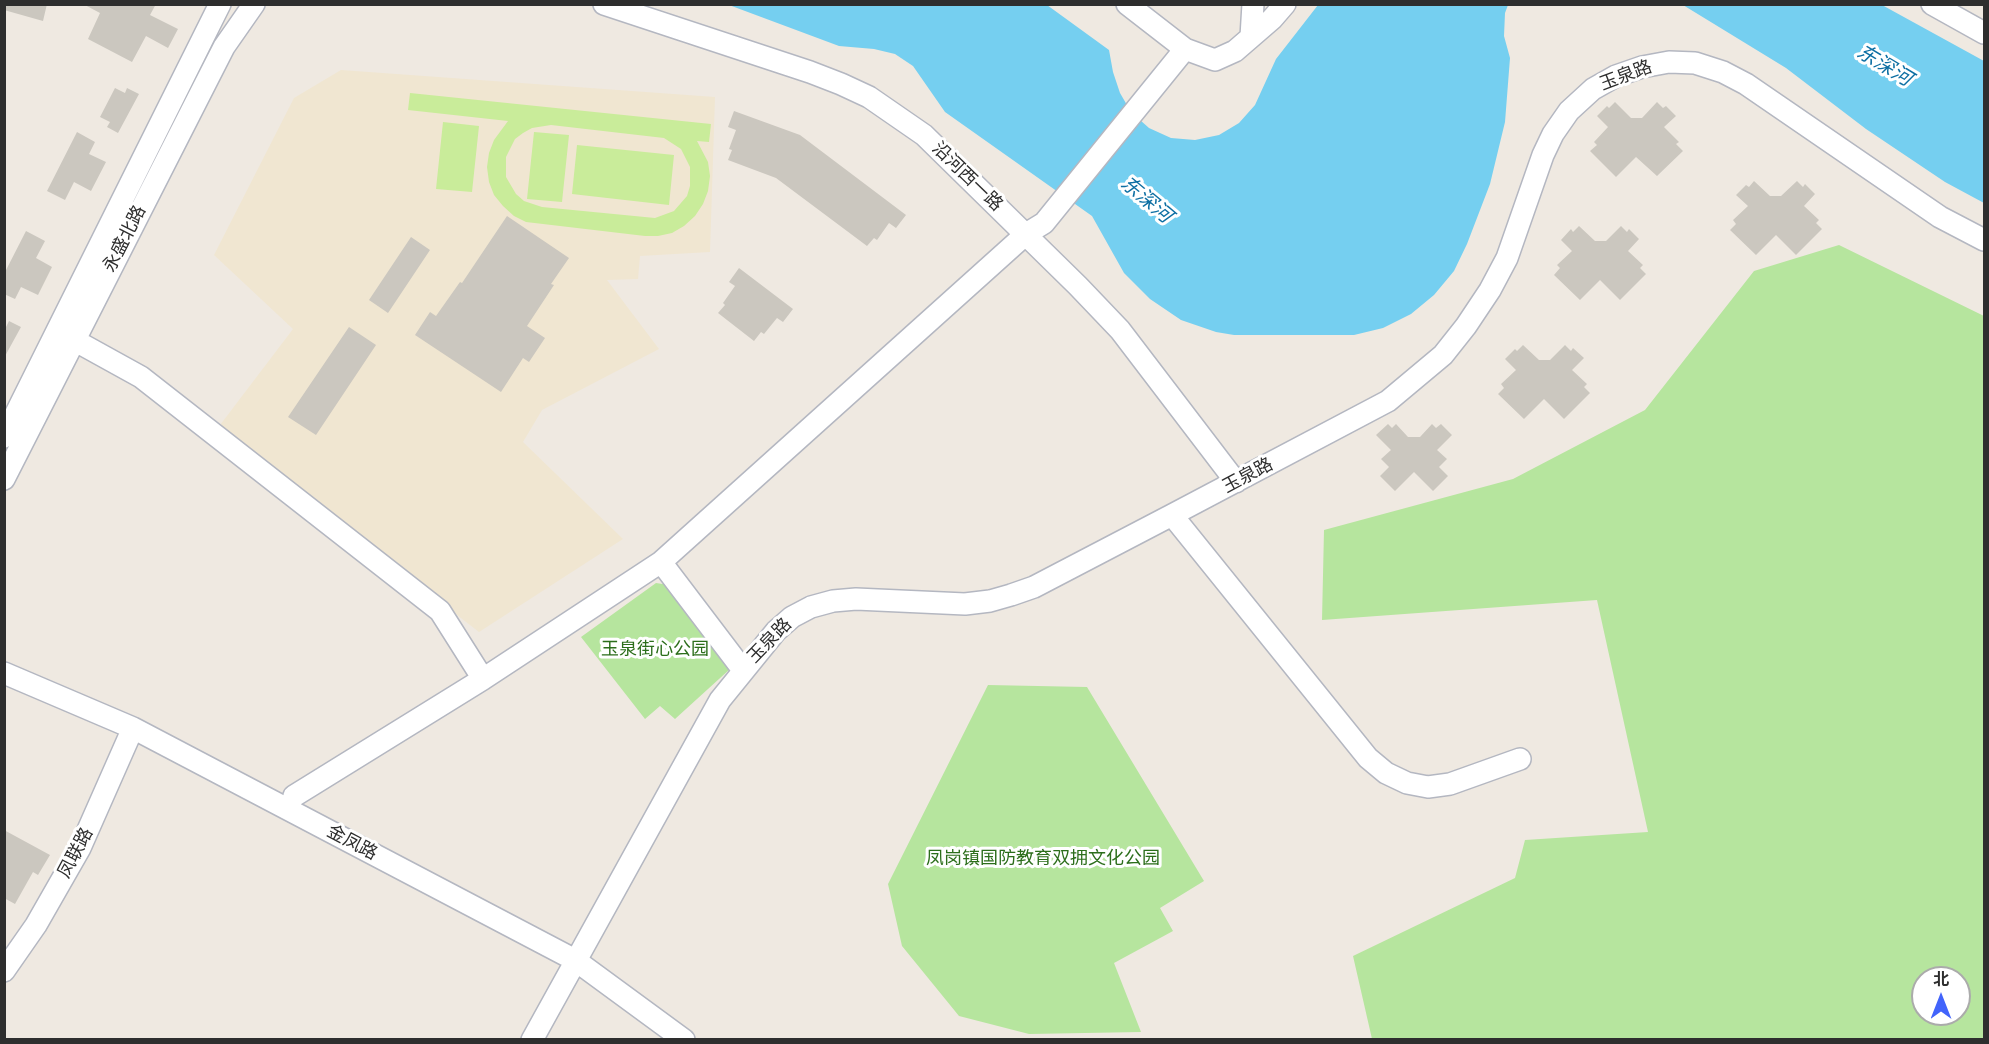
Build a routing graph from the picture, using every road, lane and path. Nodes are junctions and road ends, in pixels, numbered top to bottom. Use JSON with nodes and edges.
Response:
{"nodes":[{"id":1,"x":220,"y":4,"type":"edge"},
{"id":2,"x":254,"y":4,"type":"edge"},
{"id":3,"x":604,"y":4,"type":"edge"},
{"id":4,"x":1127,"y":4,"type":"edge"},
{"id":5,"x":1253,"y":4,"type":"edge"},
{"id":6,"x":1285,"y":4,"type":"edge"},
{"id":7,"x":1932,"y":4,"type":"edge"},
{"id":8,"x":1984,"y":33,"type":"edge"},
{"id":9,"x":1251,"y":37,"type":"junction"},
{"id":10,"x":1185,"y":49,"type":"junction"},
{"id":11,"x":1026,"y":234,"type":"junction"},
{"id":12,"x":1984,"y":240,"type":"edge"},
{"id":13,"x":74,"y":340,"type":"junction"},
{"id":14,"x":4,"y":437,"type":"edge"},
{"id":15,"x":4,"y":479,"type":"edge"},
{"id":16,"x":1236,"y":482,"type":"junction"},
{"id":17,"x":1172,"y":516,"type":"junction"},
{"id":18,"x":661,"y":562,"type":"junction"},
{"id":19,"x":743,"y":670,"type":"junction"},
{"id":20,"x":4,"y":673,"type":"edge"},
{"id":21,"x":483,"y":679,"type":"junction"},
{"id":22,"x":133,"y":728,"type":"junction"},
{"id":23,"x":1520,"y":759,"type":"dead end"},
{"id":24,"x":294,"y":796,"type":"dead end"},
{"id":25,"x":575,"y":960,"type":"junction"},
{"id":26,"x":4,"y":970,"type":"edge"},
{"id":27,"x":532,"y":1040,"type":"edge"},
{"id":28,"x":684,"y":1040,"type":"edge"}],
"edges":[{"from":1,"to":14,"type":"street","name":"永盛北路"},
{"from":2,"to":13,"type":"street","name":"永盛北路"},
{"from":3,"to":11,"type":"street","name":"沿河西一路"},
{"from":4,"to":10,"type":"street"},
{"from":5,"to":9,"type":"street"},
{"from":6,"to":9,"type":"street"},
{"from":7,"to":8,"type":"street"},
{"from":9,"to":10,"type":"street"},
{"from":10,"to":11,"type":"street"},
{"from":11,"to":16,"type":"street","name":"沿河西一路"},
{"from":11,"to":18,"type":"street"},
{"from":12,"to":16,"type":"street","name":"玉泉路"},
{"from":13,"to":15,"type":"street","name":"永盛北路"},
{"from":13,"to":21,"type":"street"},
{"from":16,"to":17,"type":"street","name":"玉泉路"},
{"from":17,"to":19,"type":"street","name":"玉泉路"},
{"from":17,"to":23,"type":"street"},
{"from":18,"to":19,"type":"street"},
{"from":18,"to":21,"type":"street"},
{"from":19,"to":25,"type":"street","name":"玉泉路"},
{"from":20,"to":22,"type":"street","name":"金凤路"},
{"from":21,"to":24,"type":"street"},
{"from":22,"to":25,"type":"street","name":"金凤路"},
{"from":22,"to":26,"type":"street","name":"凤联路"},
{"from":25,"to":27,"type":"street","name":"玉泉路"},
{"from":25,"to":28,"type":"street","name":"金凤路"}]}
